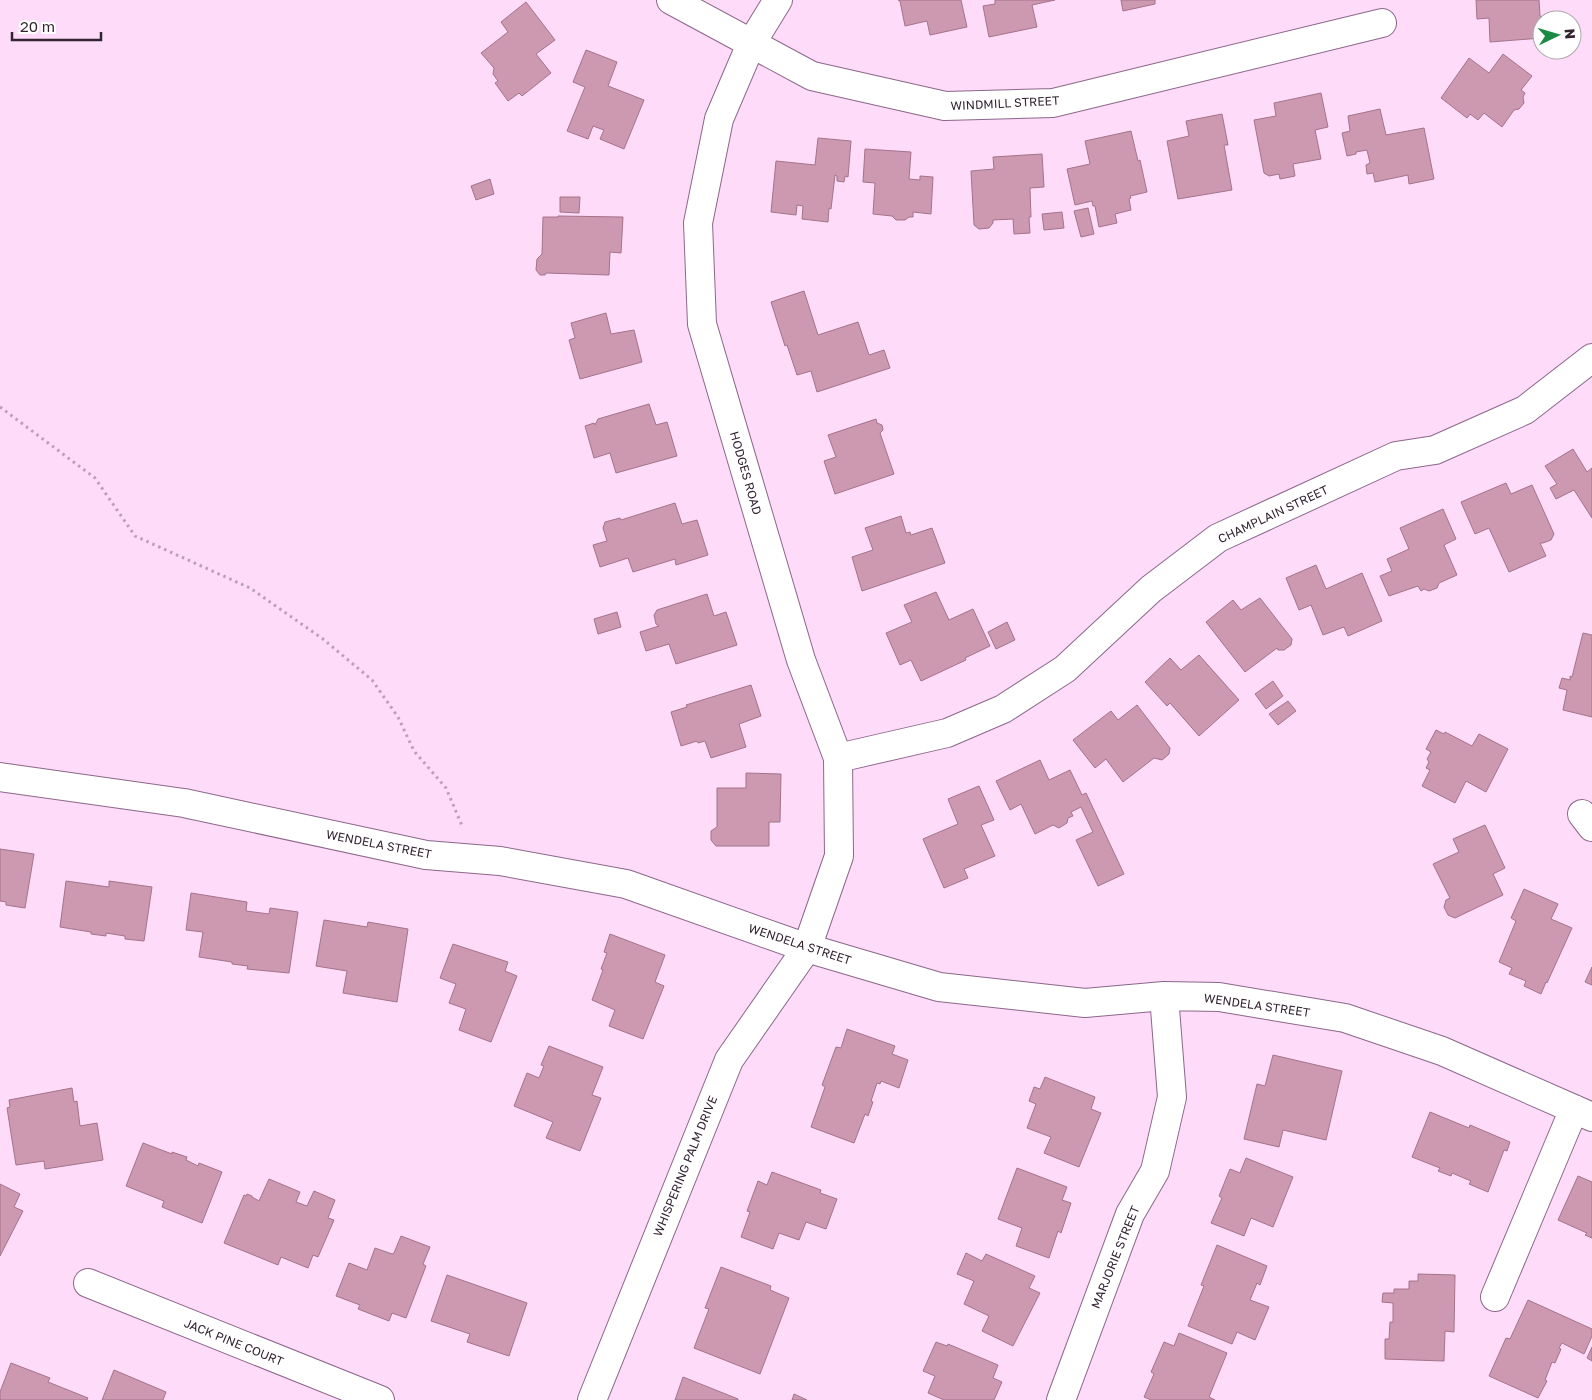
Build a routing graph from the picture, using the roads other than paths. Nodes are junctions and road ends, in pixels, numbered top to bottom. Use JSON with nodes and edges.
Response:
{"nodes":[{"id":1,"x":671,"y":0,"type":"edge"},
{"id":2,"x":778,"y":0,"type":"edge"},
{"id":3,"x":1382,"y":23,"type":"dead end"},
{"id":4,"x":751,"y":44,"type":"junction"},
{"id":5,"x":1592,"y":358,"type":"edge"},
{"id":6,"x":838,"y":758,"type":"junction"},
{"id":7,"x":0,"y":776,"type":"edge"},
{"id":8,"x":807,"y":948,"type":"junction"},
{"id":9,"x":1164,"y":996,"type":"junction"},
{"id":10,"x":1583,"y":1113,"type":"edge"},
{"id":11,"x":88,"y":1283,"type":"dead end"},
{"id":12,"x":1495,"y":1298,"type":"dead end"},
{"id":13,"x":380,"y":1400,"type":"edge"},
{"id":14,"x":592,"y":1400,"type":"edge"},
{"id":15,"x":1061,"y":1400,"type":"edge"}],
"edges":[{"from":1,"to":4,"type":"street","name":"WINDMILL STREET"},
{"from":2,"to":4,"type":"street","name":"HODGES ROAD"},
{"from":3,"to":4,"type":"street","name":"WINDMILL STREET"},
{"from":4,"to":6,"type":"street","name":"HODGES ROAD"},
{"from":5,"to":6,"type":"street","name":"CHAMPLAIN STREET"},
{"from":6,"to":8,"type":"street","name":"HODGES ROAD"},
{"from":7,"to":8,"type":"street","name":"WENDELA STREET"},
{"from":8,"to":9,"type":"street","name":"WENDELA STREET"},
{"from":8,"to":14,"type":"street","name":"WHISPERING PALM DRIVE"},
{"from":9,"to":10,"type":"street","name":"WENDELA STREET"},
{"from":9,"to":15,"type":"street","name":"MARJORIE STREET"},
{"from":10,"to":12,"type":"street"},
{"from":11,"to":13,"type":"street","name":"JACK PINE COURT"}]}
